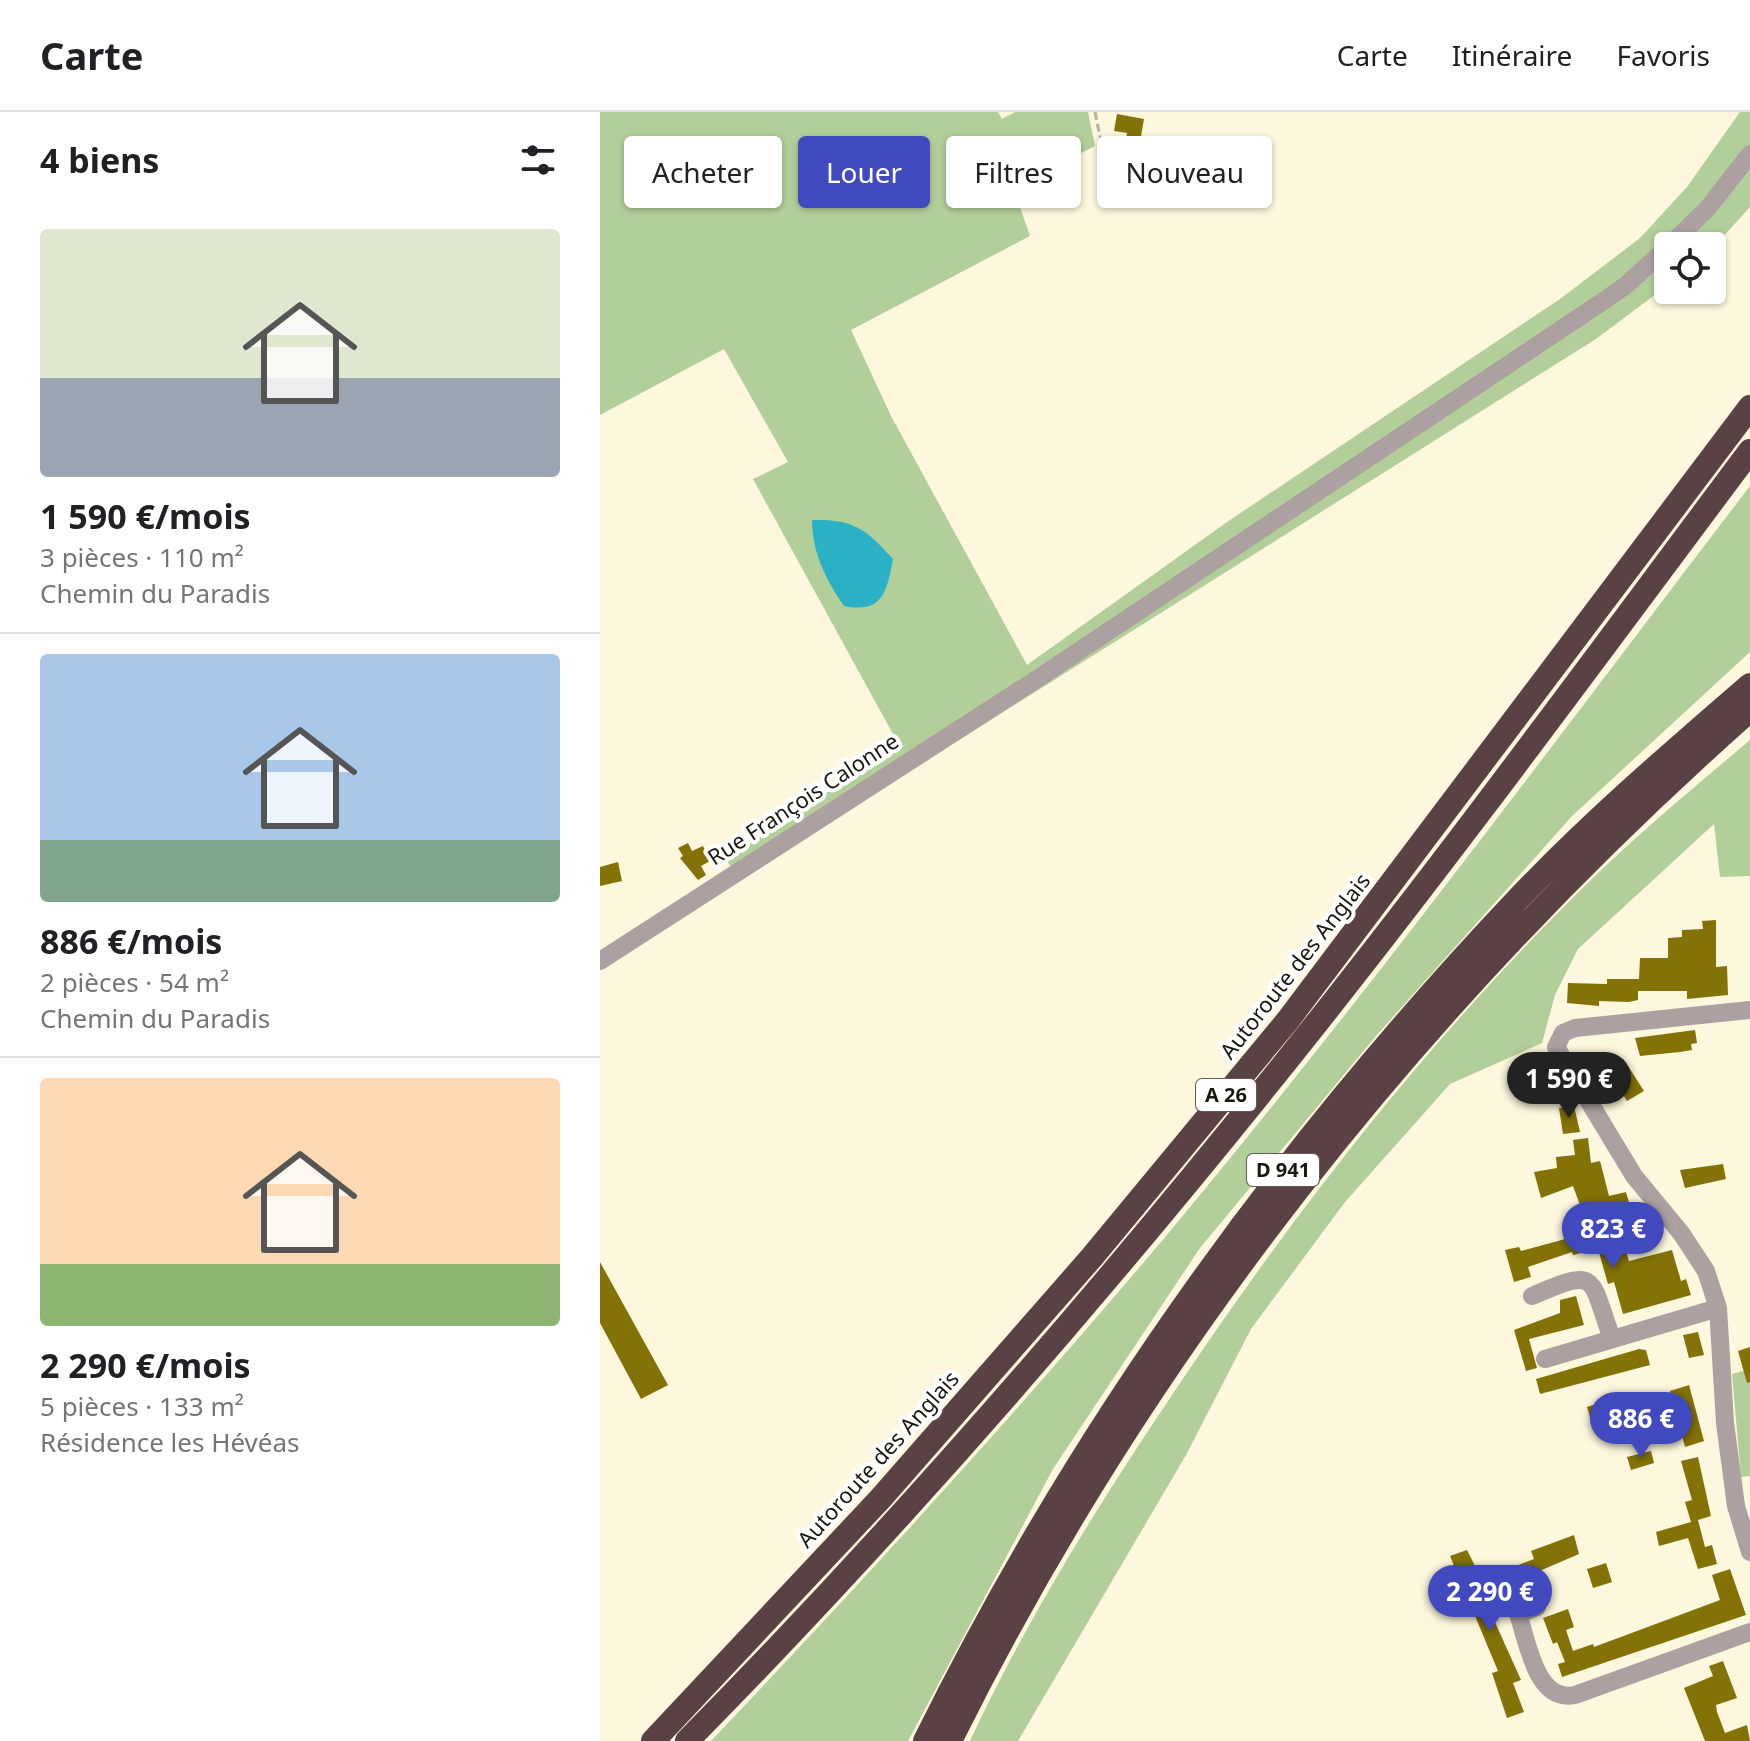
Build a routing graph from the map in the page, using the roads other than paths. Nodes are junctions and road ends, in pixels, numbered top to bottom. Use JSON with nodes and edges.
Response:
{"nodes":[{"id":1,"x":1750,"y":154,"type":"edge"},
{"id":2,"x":1684,"y":232,"type":"edge"},
{"id":3,"x":1654,"y":260,"type":"edge"},
{"id":4,"x":1750,"y":407,"type":"edge"},
{"id":5,"x":1750,"y":451,"type":"edge"},
{"id":6,"x":1750,"y":685,"type":"edge"},
{"id":7,"x":1750,"y":710,"type":"edge"},
{"id":8,"x":600,"y":961,"type":"edge"},
{"id":9,"x":1750,"y":1010,"type":"edge"},
{"id":10,"x":1532,"y":1296,"type":"dead end"},
{"id":11,"x":1718,"y":1308,"type":"junction"},
{"id":12,"x":1612,"y":1339,"type":"junction"},
{"id":13,"x":1545,"y":1359,"type":"dead end"},
{"id":14,"x":1743,"y":1502,"type":"edge"},
{"id":15,"x":1750,"y":1552,"type":"edge"},
{"id":16,"x":1537,"y":1607,"type":"dead end"},
{"id":17,"x":1750,"y":1632,"type":"edge"},
{"id":18,"x":653,"y":1741,"type":"edge"},
{"id":19,"x":687,"y":1741,"type":"edge"},
{"id":20,"x":925,"y":1741,"type":"edge"},
{"id":21,"x":950,"y":1741,"type":"edge"}],
"edges":[{"from":1,"to":2,"type":"street","name":"Rue François Calonne"},
{"from":3,"to":8,"type":"street","name":"Rue François Calonne"},
{"from":4,"to":18,"type":"highway","name":"Autoroute des Anglais","number":"A 26"},
{"from":5,"to":19,"type":"highway","number":"A 26"},
{"from":6,"to":20,"type":"highway","number":"D 941"},
{"from":7,"to":21,"type":"highway","number":"D 941"},
{"from":9,"to":11,"type":"street"},
{"from":10,"to":12,"type":"street"},
{"from":11,"to":12,"type":"street"},
{"from":11,"to":14,"type":"street"},
{"from":12,"to":13,"type":"street"},
{"from":14,"to":15,"type":"street"},
{"from":16,"to":17,"type":"street"}]}
